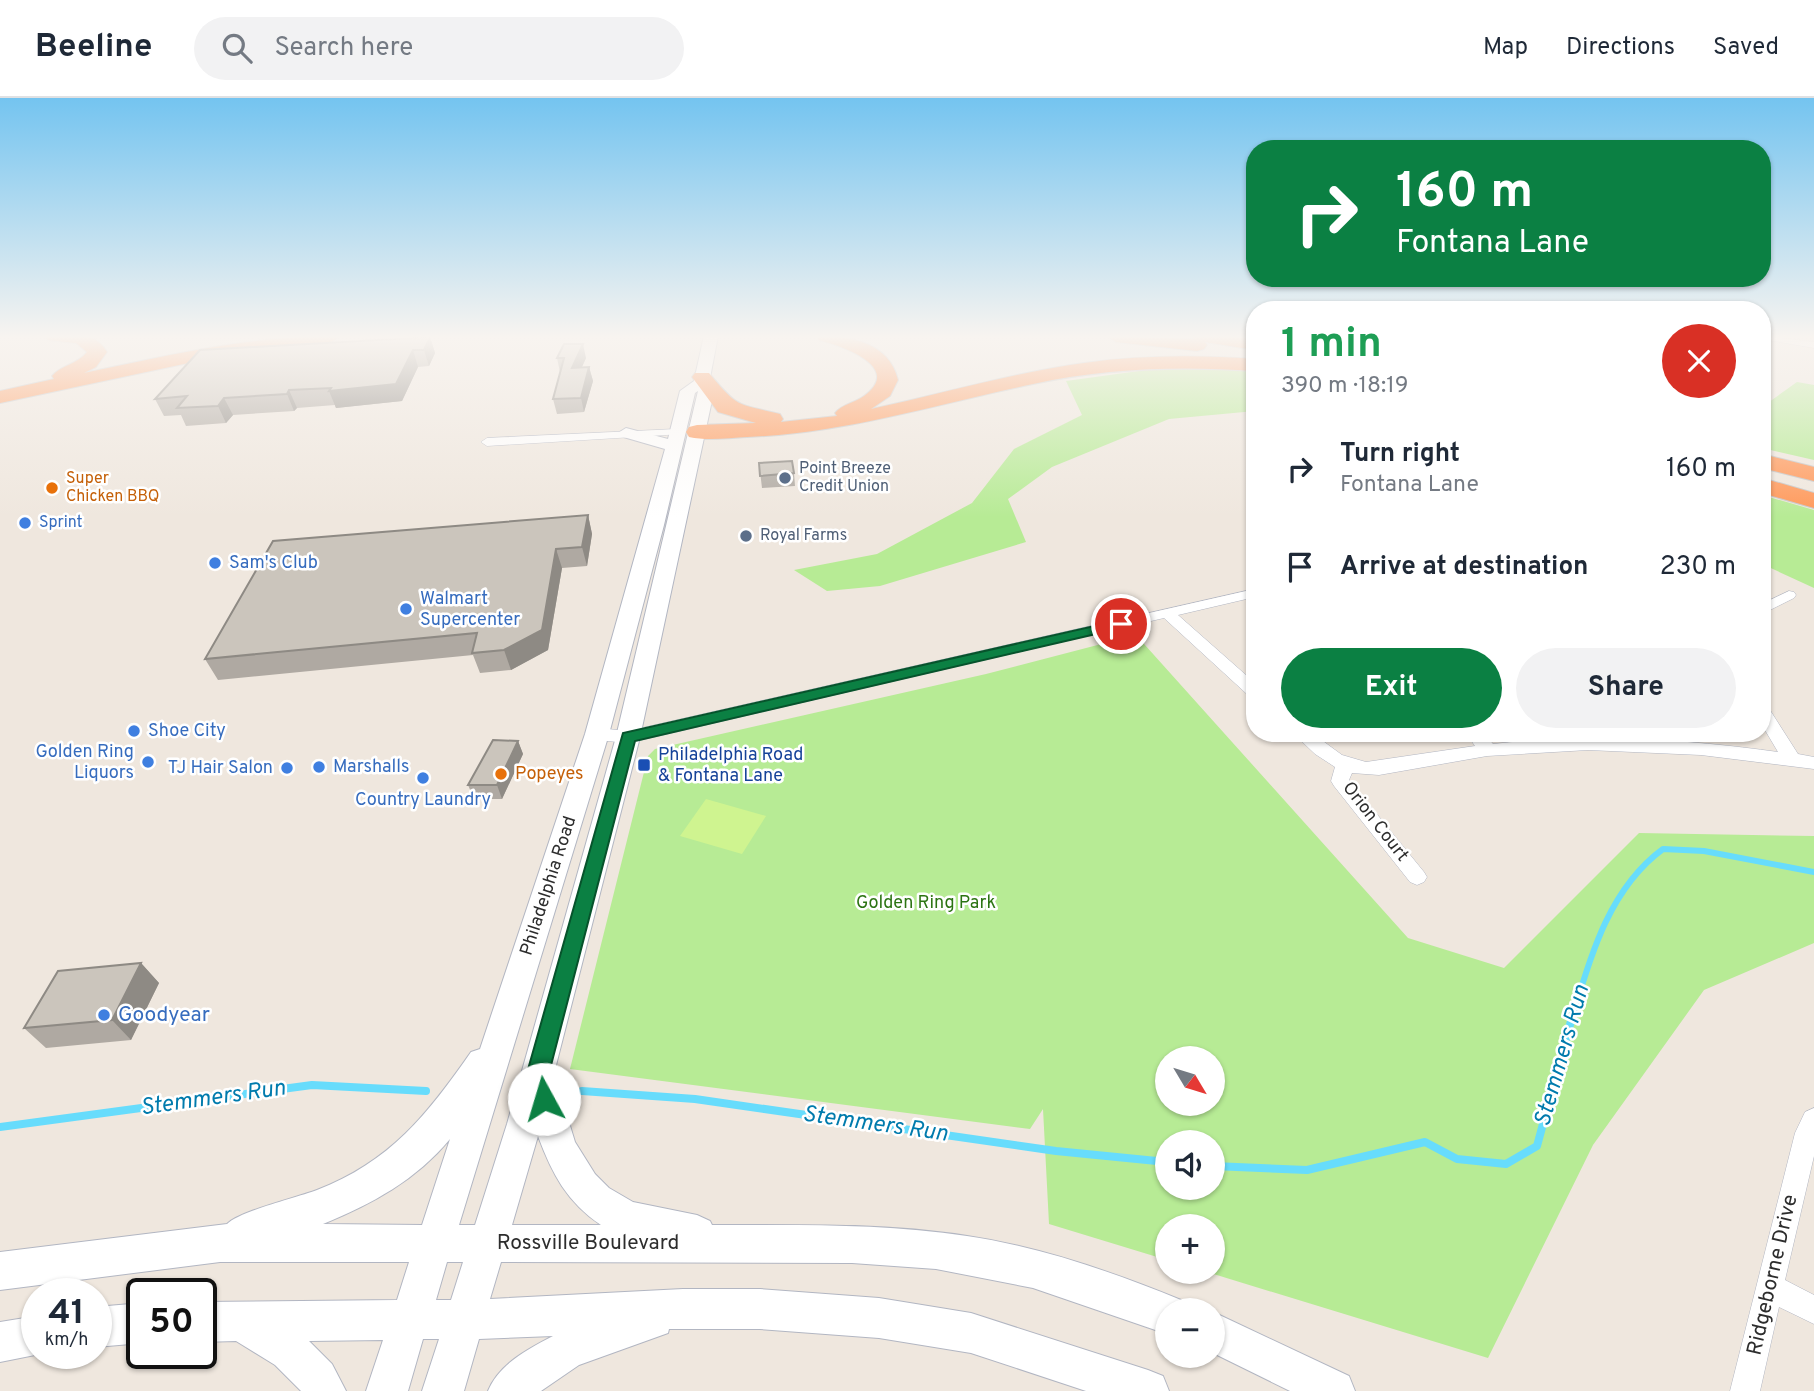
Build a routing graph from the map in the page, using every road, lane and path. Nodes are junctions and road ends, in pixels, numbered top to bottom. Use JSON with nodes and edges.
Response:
{"nodes":[{"id":1,"x":687,"y":396,"type":"edge"},
{"id":2,"x":703,"y":396,"type":"edge"},
{"id":3,"x":716,"y":396,"type":"edge"},
{"id":4,"x":877,"y":396,"type":"edge"},
{"id":5,"x":950,"y":396,"type":"edge"},
{"id":6,"x":685,"y":405,"type":"junction"},
{"id":7,"x":785,"y":422,"type":"junction"},
{"id":8,"x":643,"y":427,"type":"junction"},
{"id":9,"x":626,"y":433,"type":"joint"},
{"id":10,"x":685,"y":433,"type":"junction"},
{"id":11,"x":1771,"y":463,"type":"edge"},
{"id":12,"x":1814,"y":474,"type":"edge"},
{"id":13,"x":1771,"y":488,"type":"edge"},
{"id":14,"x":1814,"y":501,"type":"edge"},
{"id":15,"x":1246,"y":595,"type":"edge"},
{"id":16,"x":1789,"y":596,"type":"dead end"},
{"id":17,"x":1771,"y":605,"type":"edge"},
{"id":18,"x":1168,"y":614,"type":"junction"},
{"id":19,"x":1246,"y":683,"type":"edge"},
{"id":20,"x":1771,"y":725,"type":"edge"},
{"id":21,"x":597,"y":734,"type":"junction"},
{"id":22,"x":628,"y":737,"type":"junction"},
{"id":23,"x":1313,"y":742,"type":"edge"},
{"id":24,"x":1482,"y":742,"type":"edge"},
{"id":25,"x":1579,"y":742,"type":"edge"},
{"id":26,"x":1659,"y":742,"type":"edge"},
{"id":27,"x":1489,"y":750,"type":"junction"},
{"id":28,"x":1792,"y":759,"type":"junction"},
{"id":29,"x":1814,"y":763,"type":"edge"},
{"id":30,"x":1345,"y":765,"type":"junction"},
{"id":31,"x":1418,"y":877,"type":"dead end"},
{"id":32,"x":501,"y":1036,"type":"junction"},
{"id":33,"x":538,"y":1073,"type":"junction"},
{"id":34,"x":1814,"y":1120,"type":"edge"},
{"id":35,"x":220,"y":1243,"type":"junction"},
{"id":36,"x":433,"y":1243,"type":"junction"},
{"id":37,"x":490,"y":1243,"type":"junction"},
{"id":38,"x":738,"y":1244,"type":"junction"},
{"id":39,"x":0,"y":1271,"type":"edge"},
{"id":40,"x":1770,"y":1287,"type":"junction"},
{"id":41,"x":683,"y":1309,"type":"junction"},
{"id":42,"x":1155,"y":1309,"type":"edge"},
{"id":43,"x":1814,"y":1310,"type":"edge"},
{"id":44,"x":410,"y":1320,"type":"junction"},
{"id":45,"x":466,"y":1320,"type":"junction"},
{"id":46,"x":217,"y":1322,"type":"edge"},
{"id":47,"x":241,"y":1323,"type":"junction"},
{"id":48,"x":1225,"y":1338,"type":"edge"},
{"id":49,"x":21,"y":1339,"type":"edge"},
{"id":50,"x":0,"y":1342,"type":"edge"},
{"id":51,"x":325,"y":1391,"type":"edge"},
{"id":52,"x":387,"y":1391,"type":"edge"},
{"id":53,"x":443,"y":1391,"type":"edge"},
{"id":54,"x":509,"y":1391,"type":"edge"},
{"id":55,"x":1148,"y":1391,"type":"edge"},
{"id":56,"x":1334,"y":1391,"type":"edge"},
{"id":57,"x":1745,"y":1391,"type":"edge"}],
"edges":[{"from":1,"to":6,"type":"main road","name":"Philadelphia Road"},
{"from":2,"to":10,"type":"main road","name":"Philadelphia Road"},
{"from":3,"to":7,"type":"highway"},
{"from":4,"to":7,"type":"highway"},
{"from":5,"to":10,"type":"highway"},
{"from":6,"to":8,"type":"main road"},
{"from":6,"to":10,"type":"main road","name":"Philadelphia Road"},
{"from":7,"to":10,"type":"highway"},
{"from":8,"to":9,"type":"street"},
{"from":8,"to":10,"type":"street"},
{"from":9,"to":10,"type":"main road"},
{"from":10,"to":21,"type":"main road","name":"Philadelphia Road"},
{"from":10,"to":22,"type":"main road","name":"Philadelphia Road"},
{"from":11,"to":12,"type":"highway"},
{"from":13,"to":14,"type":"highway"},
{"from":15,"to":18,"type":"street"},
{"from":16,"to":17,"type":"street"},
{"from":18,"to":19,"type":"street"},
{"from":18,"to":22,"type":"street"},
{"from":20,"to":28,"type":"street"},
{"from":21,"to":22,"type":"street"},
{"from":21,"to":32,"type":"main road","name":"Philadelphia Road"},
{"from":22,"to":33,"type":"main road","name":"Philadelphia Road"},
{"from":23,"to":30,"type":"street"},
{"from":24,"to":27,"type":"street"},
{"from":25,"to":27,"type":"street"},
{"from":26,"to":28,"type":"street"},
{"from":27,"to":30,"type":"street"},
{"from":28,"to":29,"type":"street"},
{"from":30,"to":31,"type":"street","name":"Orion Court"},
{"from":32,"to":35,"type":"main road"},
{"from":32,"to":36,"type":"main road","name":"Philadelphia Road"},
{"from":33,"to":37,"type":"main road","name":"Philadelphia Road"},
{"from":33,"to":38,"type":"main road"},
{"from":34,"to":40,"type":"street","name":"Ridgeborne Drive"},
{"from":35,"to":36,"type":"main road","name":"Rossville Boulevard"},
{"from":35,"to":39,"type":"main road","name":"Rossville Boulevard"},
{"from":36,"to":37,"type":"main road","name":"Rossville Boulevard"},
{"from":36,"to":44,"type":"main road","name":"Philadelphia Road"},
{"from":37,"to":38,"type":"main road","name":"Rossville Boulevard"},
{"from":37,"to":45,"type":"main road","name":"Philadelphia Road"},
{"from":38,"to":42,"type":"main road","name":"Rossville Boulevard"},
{"from":40,"to":43,"type":"street"},
{"from":40,"to":57,"type":"street","name":"Ridgeborne Drive"},
{"from":41,"to":45,"type":"main road"},
{"from":41,"to":54,"type":"main road"},
{"from":41,"to":55,"type":"main road"},
{"from":44,"to":45,"type":"main road"},
{"from":44,"to":47,"type":"main road"},
{"from":44,"to":52,"type":"main road","name":"Philadelphia Road"},
{"from":45,"to":53,"type":"main road","name":"Philadelphia Road"},
{"from":46,"to":47,"type":"main road"},
{"from":47,"to":51,"type":"main road"},
{"from":48,"to":56,"type":"main road"},
{"from":49,"to":50,"type":"main road"}]}
